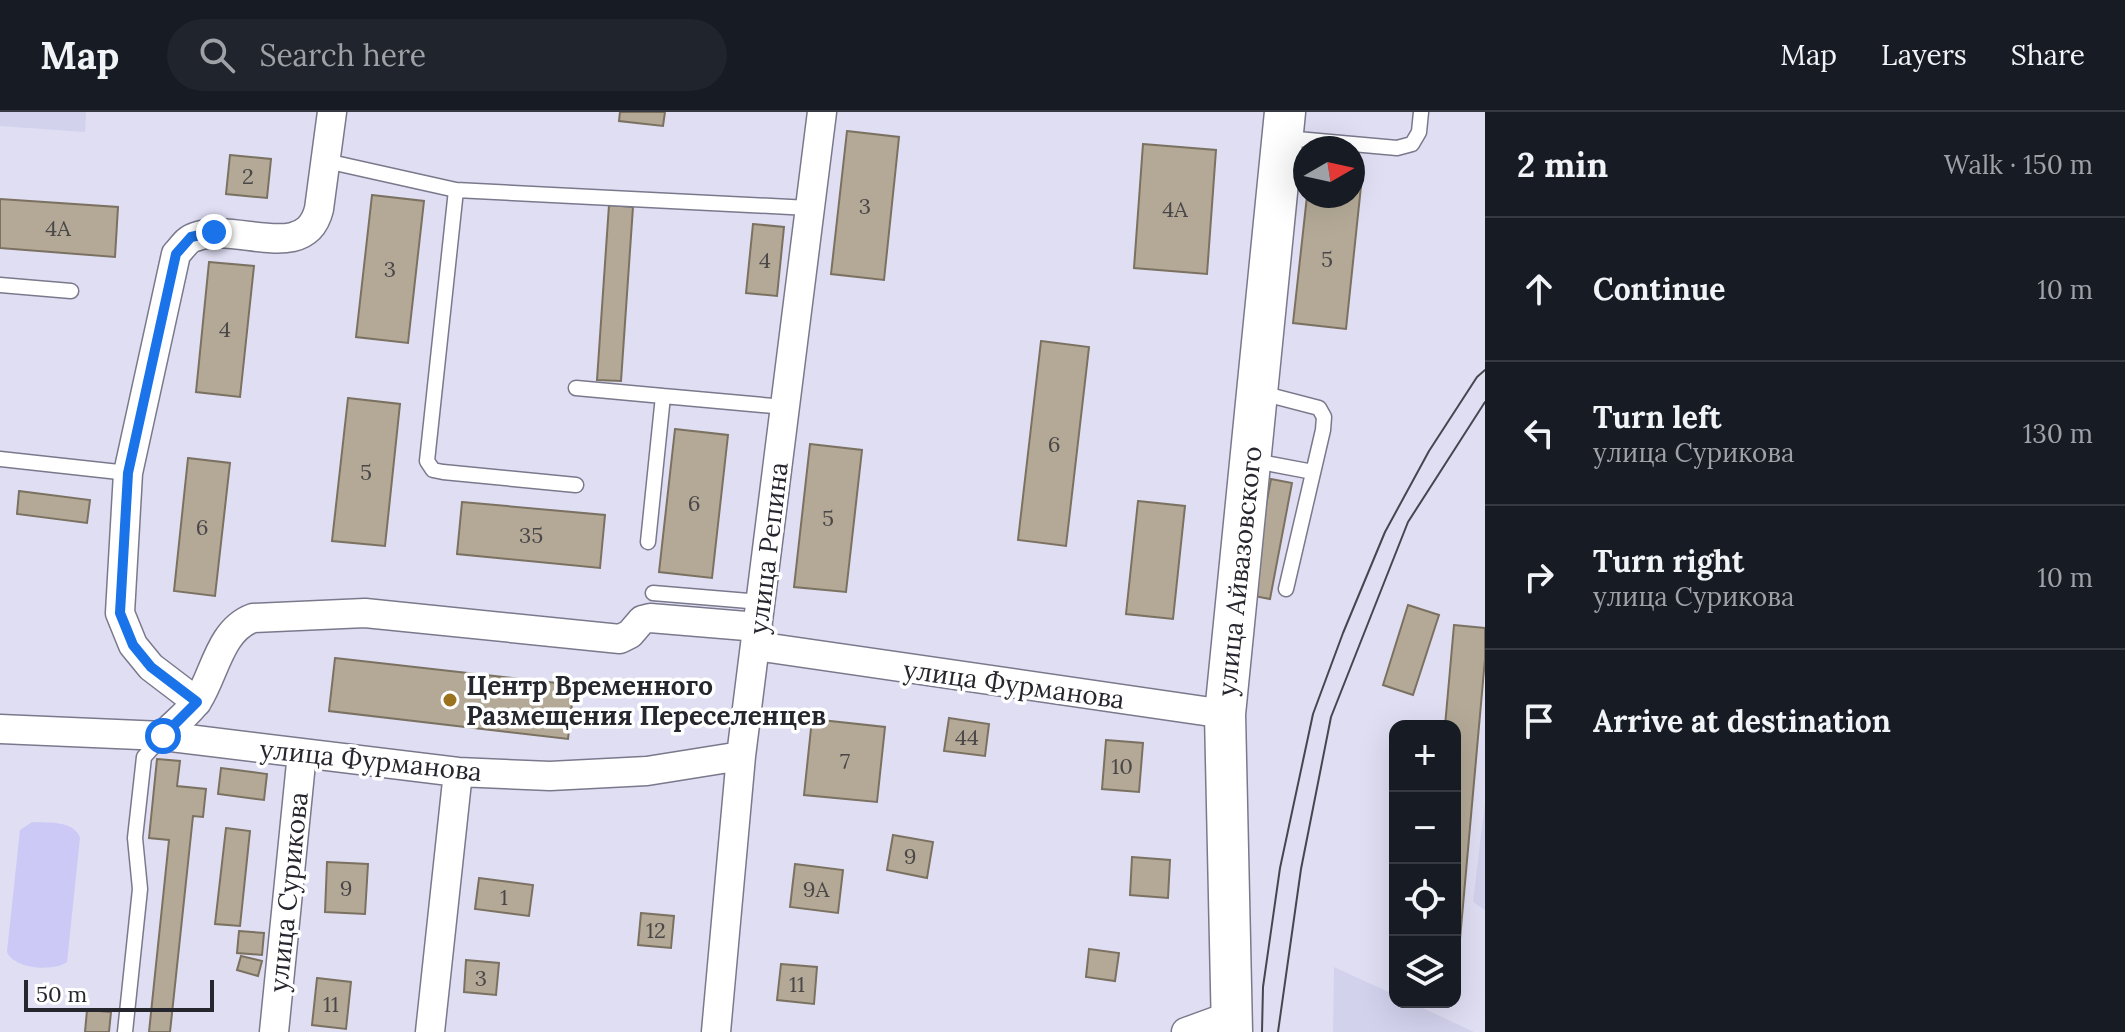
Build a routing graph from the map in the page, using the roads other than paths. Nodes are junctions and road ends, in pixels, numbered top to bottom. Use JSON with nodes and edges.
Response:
{"nodes":[{"id":1,"x":332,"y":112,"type":"edge"},
{"id":2,"x":822,"y":112,"type":"edge"},
{"id":3,"x":1421,"y":112,"type":"edge"},
{"id":4,"x":1283,"y":125,"type":"edge"},
{"id":5,"x":326,"y":161,"type":"junction"},
{"id":6,"x":456,"y":190,"type":"junction"},
{"id":7,"x":809,"y":208,"type":"junction"},
{"id":8,"x":0,"y":285,"type":"edge"},
{"id":9,"x":71,"y":291,"type":"dead end"},
{"id":10,"x":576,"y":388,"type":"dead end"},
{"id":11,"x":1257,"y":392,"type":"junction"},
{"id":12,"x":663,"y":396,"type":"junction"},
{"id":13,"x":785,"y":407,"type":"junction"},
{"id":14,"x":0,"y":459,"type":"edge"},
{"id":15,"x":1250,"y":460,"type":"junction"},
{"id":16,"x":1313,"y":472,"type":"junction"},
{"id":17,"x":128,"y":473,"type":"junction"},
{"id":18,"x":576,"y":485,"type":"dead end"},
{"id":19,"x":648,"y":542,"type":"dead end"},
{"id":20,"x":1286,"y":589,"type":"dead end"},
{"id":21,"x":653,"y":593,"type":"dead end"},
{"id":22,"x":759,"y":625,"type":"junction"},
{"id":23,"x":197,"y":702,"type":"junction"},
{"id":24,"x":1225,"y":714,"type":"junction"},
{"id":25,"x":0,"y":729,"type":"edge"},
{"id":26,"x":163,"y":736,"type":"junction"},
{"id":27,"x":302,"y":753,"type":"junction"},
{"id":28,"x":741,"y":756,"type":"junction"},
{"id":29,"x":458,"y":772,"type":"junction"},
{"id":30,"x":1231,"y":1024,"type":"edge"},
{"id":31,"x":125,"y":1032,"type":"edge"},
{"id":32,"x":274,"y":1032,"type":"edge"},
{"id":33,"x":430,"y":1032,"type":"edge"},
{"id":34,"x":716,"y":1032,"type":"edge"},
{"id":35,"x":1186,"y":1032,"type":"edge"}],
"edges":[{"from":1,"to":5,"type":"street"},
{"from":2,"to":7,"type":"street","name":"улица Репина"},
{"from":3,"to":4,"type":"lane"},
{"from":4,"to":11,"type":"street","name":"улица Айвазовского"},
{"from":5,"to":6,"type":"lane"},
{"from":5,"to":17,"type":"street"},
{"from":6,"to":7,"type":"lane"},
{"from":6,"to":18,"type":"lane"},
{"from":7,"to":13,"type":"street","name":"улица Репина"},
{"from":8,"to":9,"type":"lane"},
{"from":10,"to":12,"type":"lane"},
{"from":11,"to":15,"type":"street","name":"улица Айвазовского"},
{"from":11,"to":16,"type":"lane"},
{"from":12,"to":13,"type":"lane"},
{"from":12,"to":19,"type":"lane"},
{"from":13,"to":22,"type":"street","name":"улица Репина"},
{"from":14,"to":17,"type":"lane"},
{"from":15,"to":16,"type":"lane"},
{"from":15,"to":24,"type":"street","name":"улица Айвазовского"},
{"from":16,"to":20,"type":"lane"},
{"from":17,"to":23,"type":"street"},
{"from":21,"to":22,"type":"lane"},
{"from":22,"to":23,"type":"street","name":"улица Фурманова"},
{"from":22,"to":24,"type":"street","name":"улица Фурманова"},
{"from":22,"to":28,"type":"street","name":"улица Репина"},
{"from":23,"to":26,"type":"street","name":"улица Фурманова"},
{"from":24,"to":30,"type":"street","name":"улица Айвазовского"},
{"from":25,"to":26,"type":"street","name":"улица Фурманова"},
{"from":26,"to":27,"type":"street","name":"улица Фурманова"},
{"from":26,"to":31,"type":"lane"},
{"from":27,"to":29,"type":"street","name":"улица Фурманова"},
{"from":27,"to":32,"type":"street","name":"улица Сурикова"},
{"from":28,"to":29,"type":"street","name":"улица Фурманова"},
{"from":28,"to":34,"type":"street","name":"улица Репина"},
{"from":29,"to":33,"type":"street"},
{"from":30,"to":35,"type":"street"}]}
